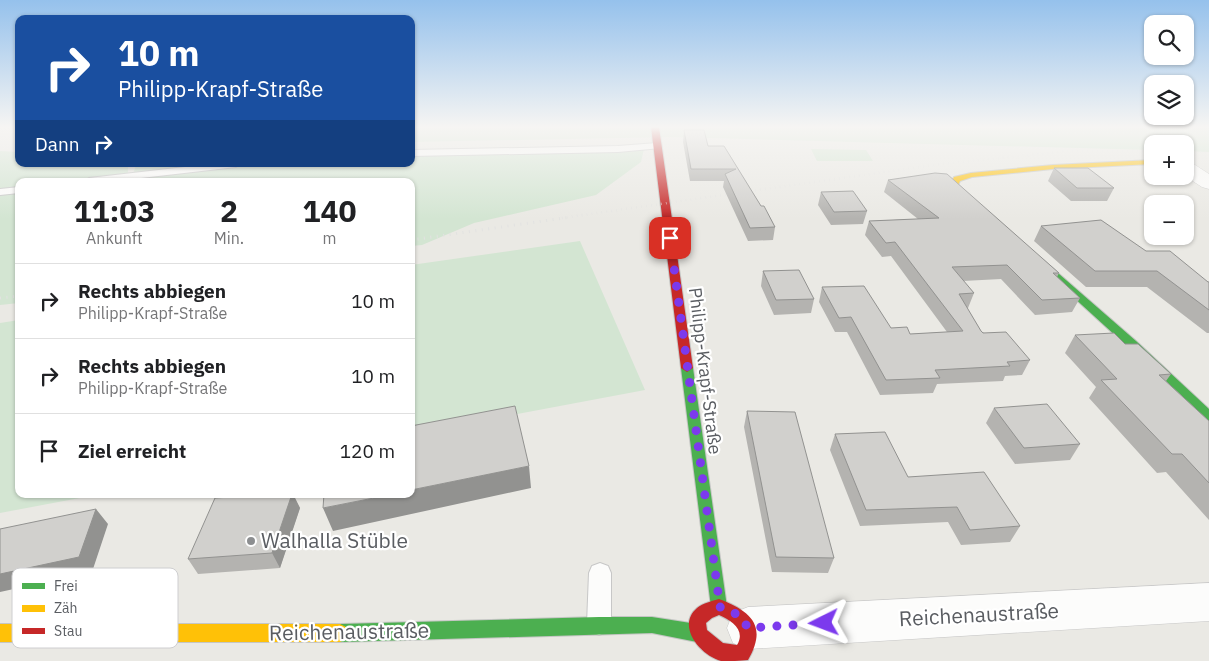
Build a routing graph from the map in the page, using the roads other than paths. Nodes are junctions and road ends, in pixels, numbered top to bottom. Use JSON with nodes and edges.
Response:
{"nodes":[{"id":1,"x":659,"y":158,"type":"edge"},
{"id":2,"x":1144,"y":162,"type":"edge"},
{"id":3,"x":1194,"y":164,"type":"edge"},
{"id":4,"x":1209,"y":164,"type":"edge"},
{"id":5,"x":210,"y":167,"type":"edge"},
{"id":6,"x":1194,"y":174,"type":"edge"},
{"id":7,"x":115,"y":178,"type":"edge"},
{"id":8,"x":1209,"y":183,"type":"edge"},
{"id":9,"x":15,"y":190,"type":"edge"},
{"id":10,"x":0,"y":192,"type":"edge"},
{"id":11,"x":984,"y":212,"type":"edge"},
{"id":12,"x":1033,"y":256,"type":"edge"},
{"id":13,"x":1209,"y":416,"type":"edge"},
{"id":14,"x":600,"y":573,"type":"dead end"},
{"id":15,"x":1209,"y":602,"type":"edge"},
{"id":16,"x":599,"y":625,"type":"junction"},
{"id":17,"x":178,"y":633,"type":"edge"},
{"id":18,"x":697,"y":633,"type":"junction"},
{"id":19,"x":732,"y":639,"type":"edge"}],
"edges":[{"from":1,"to":19,"type":"street","name":"Philipp-Krapf-Straße"},
{"from":2,"to":11,"type":"street"},
{"from":3,"to":4,"type":"street"},
{"from":5,"to":7,"type":"lane"},
{"from":6,"to":8,"type":"street"},
{"from":9,"to":10,"type":"lane"},
{"from":12,"to":13,"type":"street"},
{"from":14,"to":16,"type":"lane"},
{"from":15,"to":19,"type":"street","name":"Reichenaustraße"},
{"from":16,"to":17,"type":"street","name":"Reichenaustraße"},
{"from":16,"to":18,"type":"street","name":"Reichenaustraße"},
{"from":18,"to":19,"type":"street"},
{"from":18,"to":19,"type":"street"}]}
